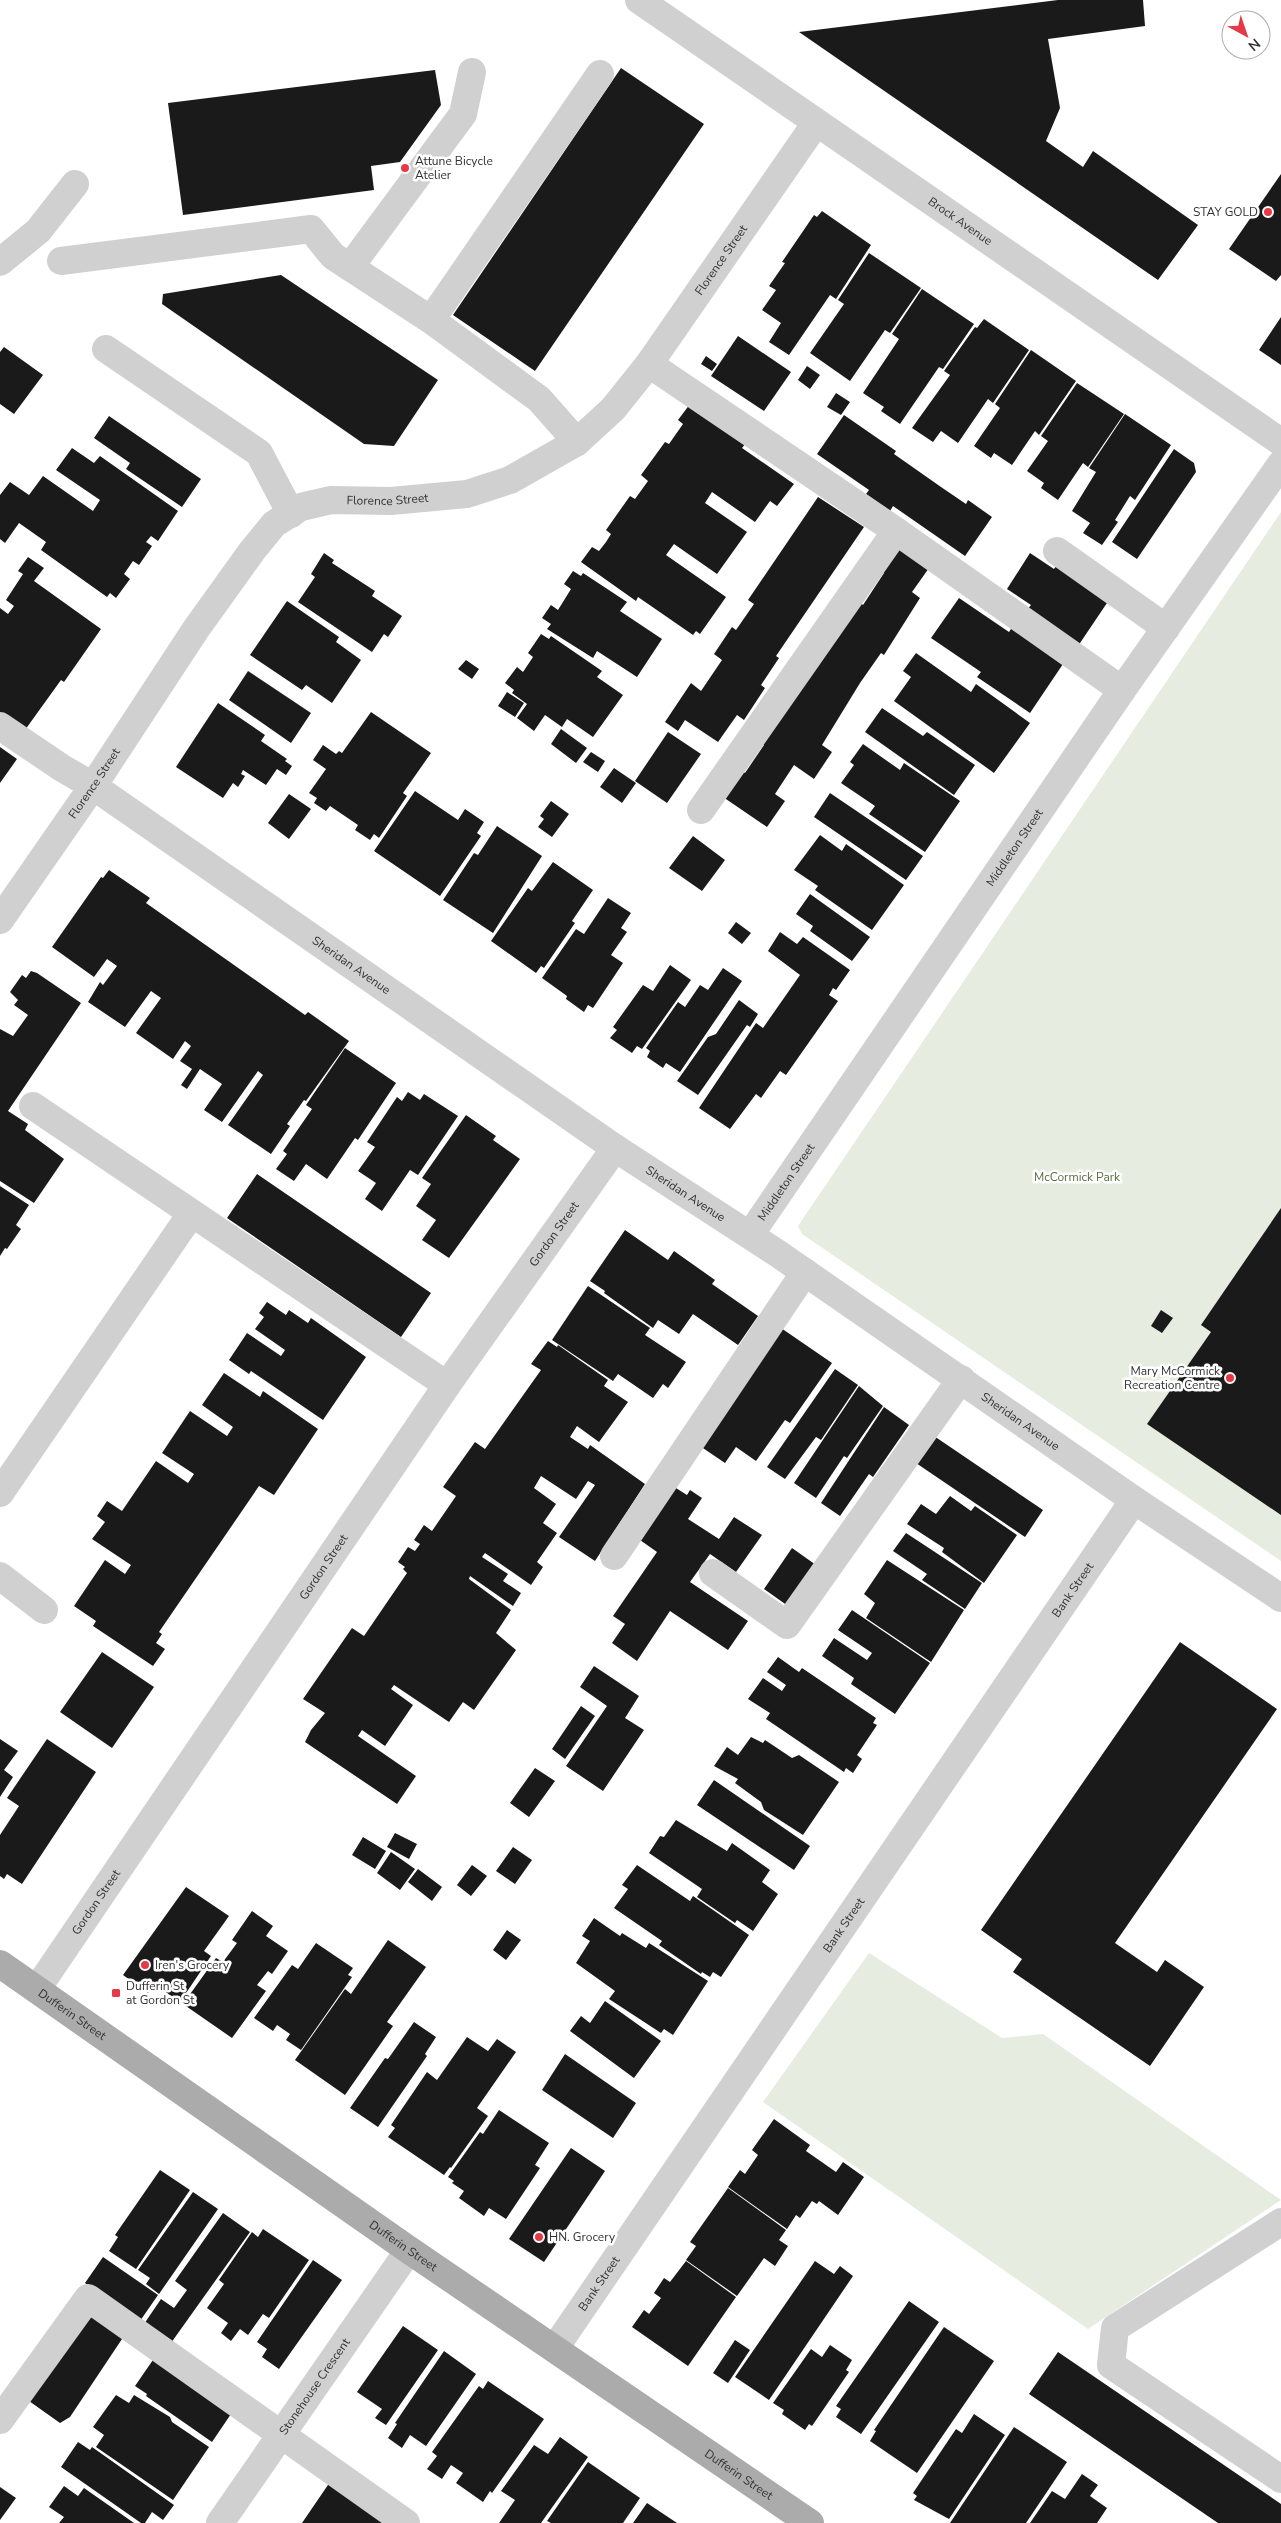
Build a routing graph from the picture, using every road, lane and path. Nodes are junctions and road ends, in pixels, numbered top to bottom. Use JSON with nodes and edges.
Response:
{"nodes":[{"id":1,"x":639,"y":0,"type":"edge"},
{"id":2,"x":472,"y":72,"type":"dead end"},
{"id":3,"x":600,"y":74,"type":"dead end"},
{"id":4,"x":816,"y":123,"type":"junction"},
{"id":5,"x":75,"y":184,"type":"dead end"},
{"id":6,"x":61,"y":261,"type":"dead end"},
{"id":7,"x":0,"y":262,"type":"edge"},
{"id":8,"x":350,"y":267,"type":"junction"},
{"id":9,"x":431,"y":320,"type":"junction"},
{"id":10,"x":106,"y":349,"type":"dead end"},
{"id":11,"x":649,"y":364,"type":"junction"},
{"id":12,"x":577,"y":442,"type":"junction"},
{"id":13,"x":1281,"y":442,"type":"edge"},
{"id":14,"x":1281,"y":464,"type":"edge"},
{"id":15,"x":291,"y":514,"type":"junction"},
{"id":16,"x":896,"y":531,"type":"junction"},
{"id":17,"x":1057,"y":551,"type":"dead end"},
{"id":18,"x":1166,"y":628,"type":"junction"},
{"id":19,"x":1122,"y":690,"type":"junction"},
{"id":20,"x":0,"y":726,"type":"edge"},
{"id":21,"x":94,"y":786,"type":"junction"},
{"id":22,"x":701,"y":810,"type":"dead end"},
{"id":23,"x":0,"y":920,"type":"edge"},
{"id":24,"x":33,"y":1106,"type":"dead end"},
{"id":25,"x":616,"y":1148,"type":"junction"},
{"id":26,"x":191,"y":1214,"type":"junction"},
{"id":27,"x":750,"y":1235,"type":"junction"},
{"id":28,"x":805,"y":1272,"type":"junction"},
{"id":29,"x":961,"y":1379,"type":"junction"},
{"id":30,"x":447,"y":1384,"type":"junction"},
{"id":31,"x":0,"y":1493,"type":"edge"},
{"id":32,"x":1134,"y":1500,"type":"junction"},
{"id":33,"x":614,"y":1556,"type":"dead end"},
{"id":34,"x":713,"y":1573,"type":"dead end"},
{"id":35,"x":0,"y":1576,"type":"edge"},
{"id":36,"x":1281,"y":1598,"type":"edge"},
{"id":37,"x":44,"y":1610,"type":"dead end"},
{"id":38,"x":0,"y":1964,"type":"edge"},
{"id":39,"x":37,"y":1990,"type":"junction"},
{"id":40,"x":1281,"y":2222,"type":"edge"},
{"id":41,"x":409,"y":2250,"type":"junction"},
{"id":42,"x":555,"y":2348,"type":"junction"},
{"id":43,"x":0,"y":2420,"type":"edge"},
{"id":44,"x":280,"y":2436,"type":"junction"},
{"id":45,"x":1281,"y":2479,"type":"edge"},
{"id":46,"x":220,"y":2523,"type":"edge"},
{"id":47,"x":406,"y":2523,"type":"edge"},
{"id":48,"x":810,"y":2523,"type":"edge"}],
"edges":[{"from":1,"to":4,"type":"street","name":"Brock Avenue"},
{"from":2,"to":8,"type":"street"},
{"from":3,"to":9,"type":"street"},
{"from":4,"to":11,"type":"street","name":"Florence Street"},
{"from":4,"to":13,"type":"street","name":"Brock Avenue"},
{"from":5,"to":7,"type":"street"},
{"from":6,"to":8,"type":"street"},
{"from":8,"to":9,"type":"street"},
{"from":9,"to":12,"type":"street"},
{"from":10,"to":15,"type":"street"},
{"from":11,"to":12,"type":"street","name":"Florence Street"},
{"from":11,"to":16,"type":"street"},
{"from":12,"to":15,"type":"street","name":"Florence Street"},
{"from":14,"to":18,"type":"street","name":"Middleton Street"},
{"from":15,"to":21,"type":"street","name":"Florence Street"},
{"from":16,"to":19,"type":"street"},
{"from":16,"to":22,"type":"street"},
{"from":17,"to":18,"type":"street"},
{"from":18,"to":19,"type":"street","name":"Middleton Street"},
{"from":19,"to":27,"type":"street","name":"Middleton Street"},
{"from":20,"to":21,"type":"street","name":"Sheridan Avenue"},
{"from":21,"to":23,"type":"street","name":"Florence Street"},
{"from":21,"to":25,"type":"street","name":"Sheridan Avenue"},
{"from":24,"to":26,"type":"street"},
{"from":25,"to":27,"type":"street","name":"Sheridan Avenue"},
{"from":25,"to":30,"type":"street","name":"Gordon Street"},
{"from":26,"to":30,"type":"street"},
{"from":26,"to":31,"type":"street"},
{"from":27,"to":28,"type":"street","name":"Sheridan Avenue"},
{"from":28,"to":29,"type":"street","name":"Sheridan Avenue"},
{"from":28,"to":33,"type":"street"},
{"from":29,"to":32,"type":"street","name":"Sheridan Avenue"},
{"from":29,"to":34,"type":"street"},
{"from":30,"to":39,"type":"street","name":"Gordon Street"},
{"from":32,"to":36,"type":"street","name":"Sheridan Avenue"},
{"from":32,"to":42,"type":"street","name":"Bank Street"},
{"from":35,"to":37,"type":"street"},
{"from":38,"to":39,"type":"main road","name":"Dufferin Street"},
{"from":39,"to":41,"type":"main road","name":"Dufferin Street"},
{"from":40,"to":45,"type":"street"},
{"from":41,"to":42,"type":"main road","name":"Dufferin Street"},
{"from":41,"to":44,"type":"street","name":"Stonehouse Crescent"},
{"from":42,"to":48,"type":"main road","name":"Dufferin Street"},
{"from":43,"to":44,"type":"street"},
{"from":44,"to":46,"type":"street","name":"Stonehouse Crescent"},
{"from":44,"to":47,"type":"street"}]}
